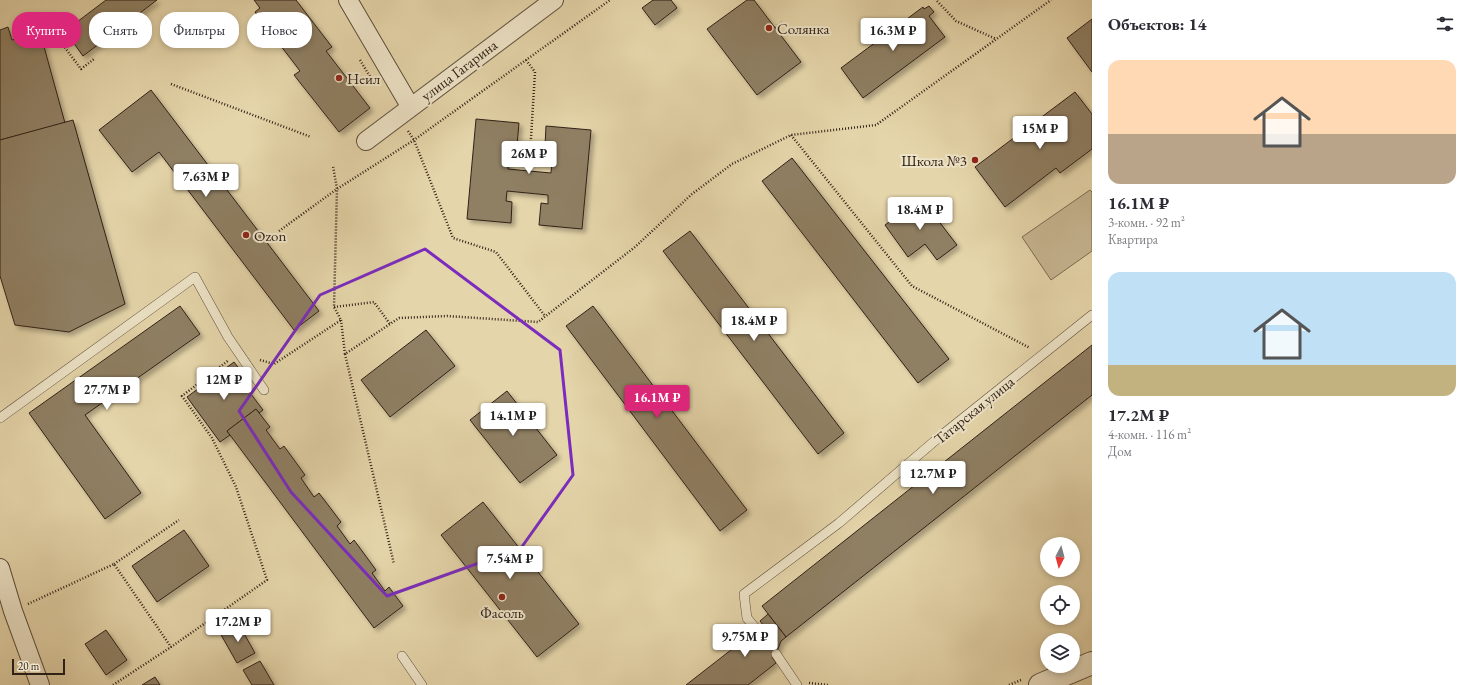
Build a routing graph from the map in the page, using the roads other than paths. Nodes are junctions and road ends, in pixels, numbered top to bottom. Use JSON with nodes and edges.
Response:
{"nodes":[{"id":1,"x":348,"y":0,"type":"edge"},
{"id":2,"x":554,"y":0,"type":"edge"},
{"id":3,"x":403,"y":112,"type":"junction"},
{"id":4,"x":366,"y":141,"type":"dead end"},
{"id":5,"x":1092,"y":315,"type":"edge"},
{"id":6,"x":264,"y":390,"type":"dead end"},
{"id":7,"x":0,"y":418,"type":"edge"},
{"id":8,"x":0,"y":568,"type":"edge"},
{"id":9,"x":757,"y":630,"type":"dead end"},
{"id":10,"x":776,"y":654,"type":"dead end"},
{"id":11,"x":402,"y":656,"type":"dead end"},
{"id":12,"x":1092,"y":663,"type":"edge"},
{"id":13,"x":40,"y":685,"type":"edge"},
{"id":14,"x":422,"y":685,"type":"edge"},
{"id":15,"x":797,"y":685,"type":"edge"},
{"id":16,"x":1040,"y":685,"type":"edge"}],
"edges":[{"from":1,"to":3,"type":"street"},
{"from":2,"to":3,"type":"street","name":"улица Гагарина"},
{"from":3,"to":4,"type":"street","name":"улица Гагарина"},
{"from":5,"to":9,"type":"lane","name":"Татарская улица"},
{"from":6,"to":7,"type":"lane"},
{"from":8,"to":13,"type":"street"},
{"from":10,"to":15,"type":"lane"},
{"from":11,"to":14,"type":"lane"},
{"from":12,"to":16,"type":"street"}]}
